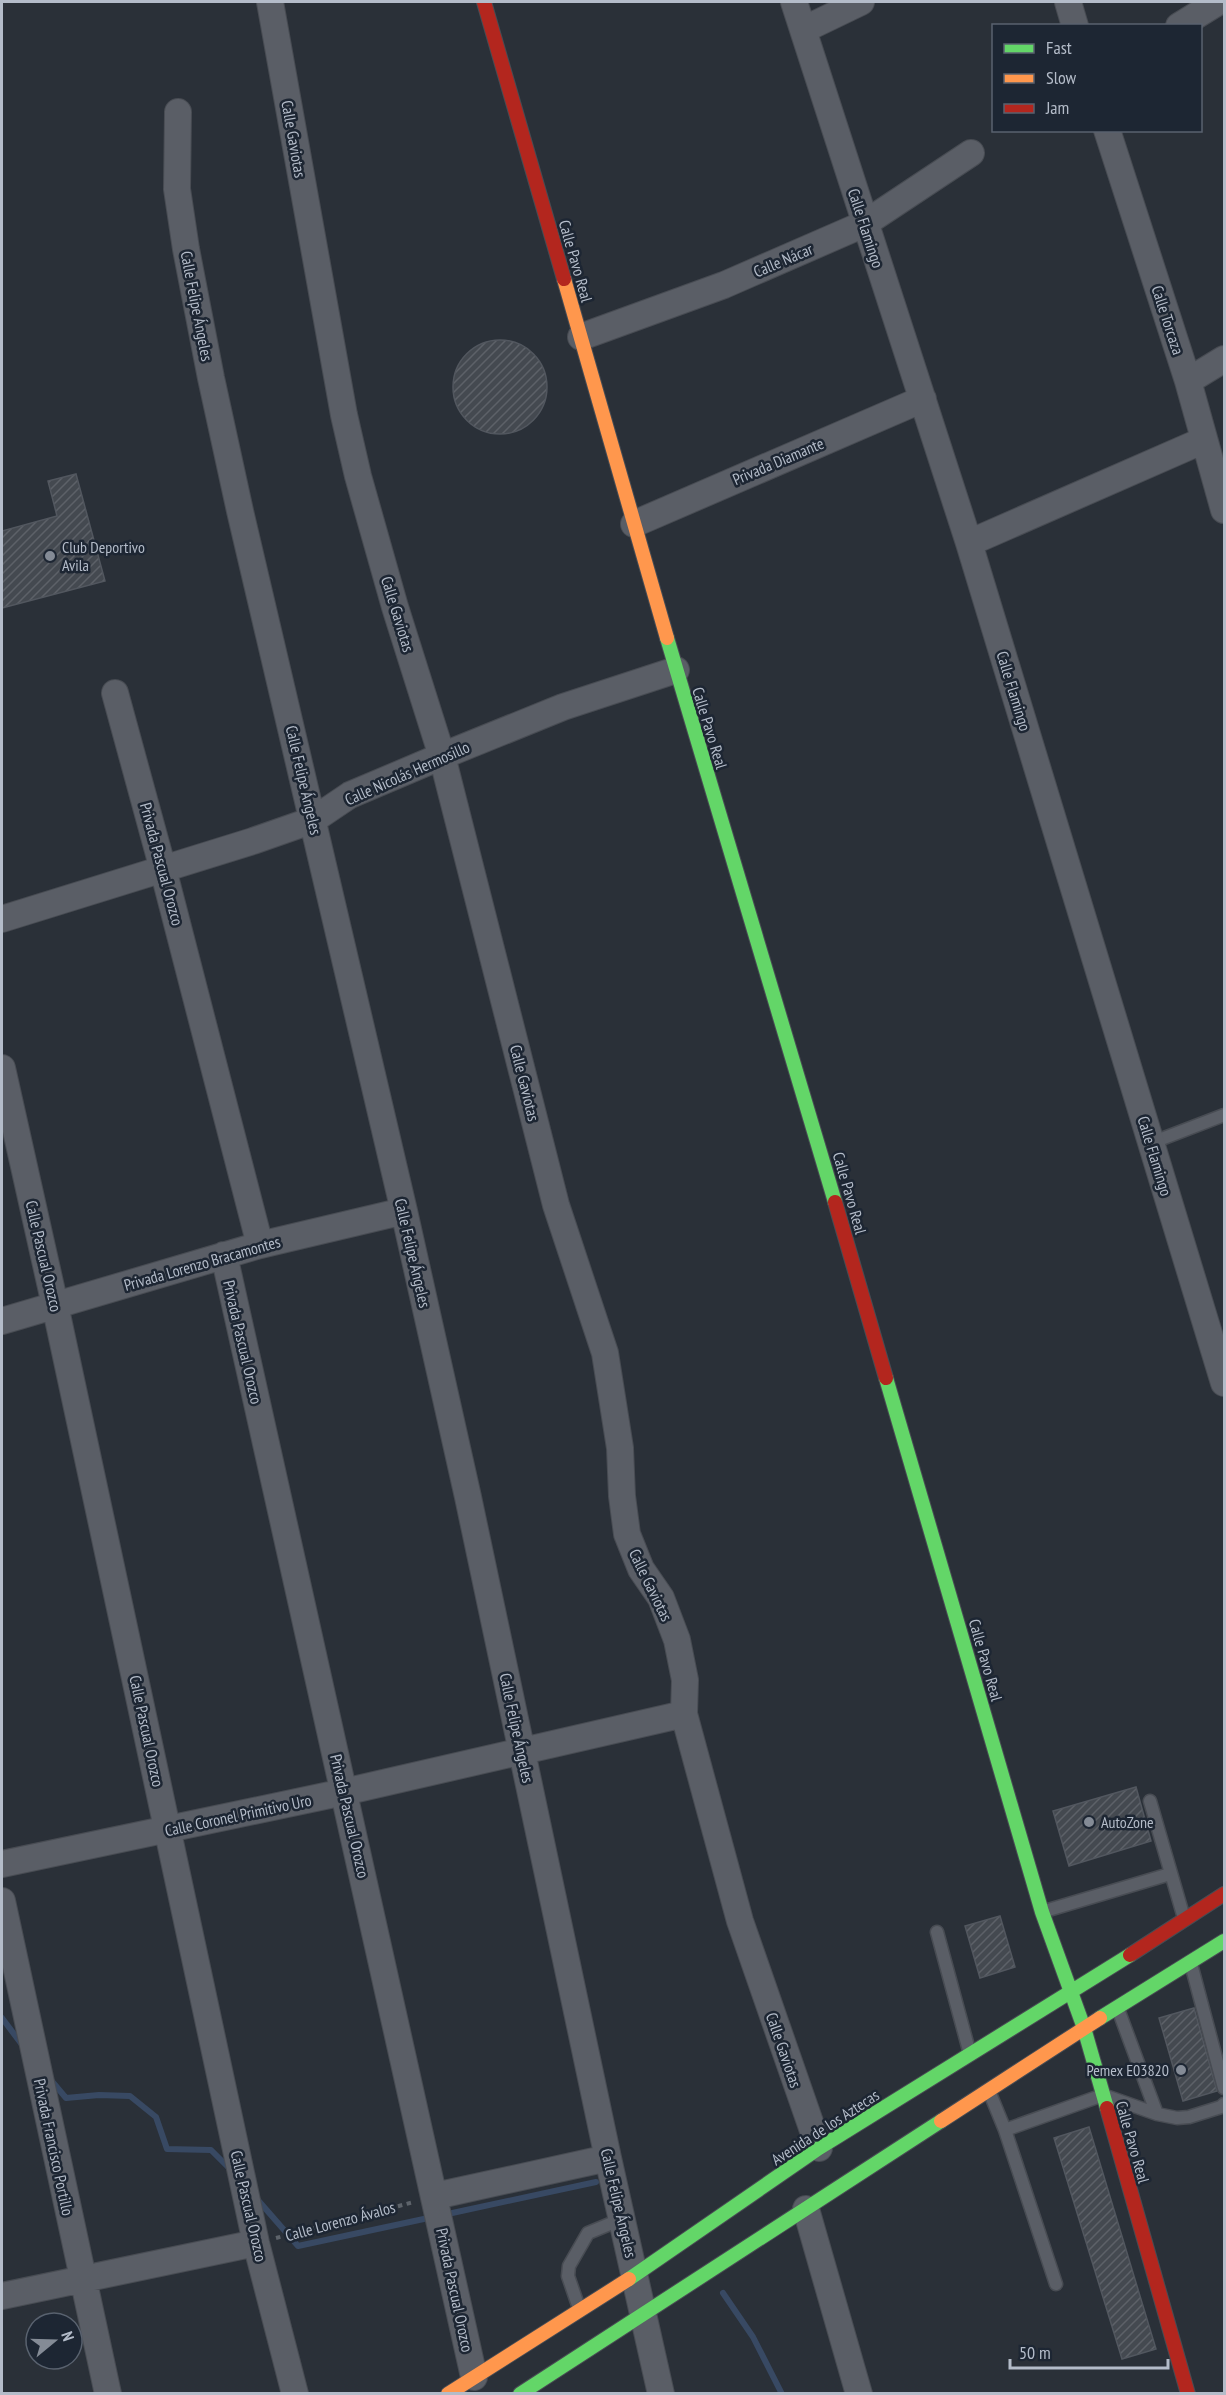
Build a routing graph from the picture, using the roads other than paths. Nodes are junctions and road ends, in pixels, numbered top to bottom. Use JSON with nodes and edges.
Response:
{"nodes":[{"id":1,"x":270,"y":2,"type":"edge"},
{"id":2,"x":484,"y":2,"type":"edge"},
{"id":3,"x":794,"y":2,"type":"edge"},
{"id":4,"x":861,"y":2,"type":"edge"},
{"id":5,"x":1068,"y":2,"type":"edge"},
{"id":6,"x":1218,"y":2,"type":"edge"},
{"id":7,"x":1074,"y":24,"type":"edge"},
{"id":8,"x":1182,"y":24,"type":"edge"},
{"id":9,"x":803,"y":30,"type":"junction"},
{"id":10,"x":178,"y":112,"type":"dead end"},
{"id":11,"x":1108,"y":132,"type":"edge"},
{"id":12,"x":970,"y":153,"type":"dead end"},
{"id":13,"x":864,"y":224,"type":"junction"},
{"id":14,"x":581,"y":337,"type":"junction"},
{"id":15,"x":1224,"y":359,"type":"edge"},
{"id":16,"x":1188,"y":381,"type":"junction"},
{"id":17,"x":923,"y":399,"type":"junction"},
{"id":18,"x":1204,"y":440,"type":"junction"},
{"id":19,"x":1224,"y":510,"type":"edge"},
{"id":20,"x":634,"y":524,"type":"junction"},
{"id":21,"x":969,"y":543,"type":"junction"},
{"id":22,"x":676,"y":670,"type":"junction"},
{"id":23,"x":115,"y":693,"type":"dead end"},
{"id":24,"x":442,"y":756,"type":"junction"},
{"id":25,"x":313,"y":820,"type":"junction"},
{"id":26,"x":163,"y":869,"type":"junction"},
{"id":27,"x":2,"y":919,"type":"edge"},
{"id":28,"x":2,"y":1068,"type":"edge"},
{"id":29,"x":1224,"y":1115,"type":"edge"},
{"id":30,"x":1151,"y":1143,"type":"junction"},
{"id":31,"x":404,"y":1211,"type":"junction"},
{"id":32,"x":260,"y":1245,"type":"junction"},
{"id":33,"x":224,"y":1255,"type":"junction"},
{"id":34,"x":55,"y":1305,"type":"junction"},
{"id":35,"x":2,"y":1321,"type":"edge"},
{"id":36,"x":1224,"y":1383,"type":"edge"},
{"id":37,"x":684,"y":1714,"type":"junction"},
{"id":38,"x":522,"y":1752,"type":"junction"},
{"id":39,"x":344,"y":1792,"type":"junction"},
{"id":40,"x":1150,"y":1801,"type":"dead end"},
{"id":41,"x":168,"y":1830,"type":"junction"},
{"id":42,"x":2,"y":1864,"type":"edge"},
{"id":43,"x":1170,"y":1875,"type":"junction"},
{"id":44,"x":1224,"y":1894,"type":"edge"},
{"id":45,"x":2,"y":1901,"type":"edge"},
{"id":46,"x":1042,"y":1912,"type":"junction"},
{"id":47,"x":1184,"y":1919,"type":"junction"},
{"id":48,"x":937,"y":1932,"type":"dead end"},
{"id":49,"x":1224,"y":1941,"type":"edge"},
{"id":50,"x":1190,"y":1963,"type":"junction"},
{"id":51,"x":1072,"y":1993,"type":"junction"},
{"id":52,"x":1117,"y":2008,"type":"junction"},
{"id":53,"x":1084,"y":2028,"type":"junction"},
{"id":54,"x":970,"y":2055,"type":"junction"},
{"id":55,"x":1224,"y":2088,"type":"edge"},
{"id":56,"x":988,"y":2090,"type":"junction"},
{"id":57,"x":1103,"y":2095,"type":"junction"},
{"id":58,"x":1224,"y":2104,"type":"edge"},
{"id":59,"x":1157,"y":2114,"type":"junction"},
{"id":60,"x":1005,"y":2130,"type":"junction"},
{"id":61,"x":819,"y":2148,"type":"junction"},
{"id":62,"x":609,"y":2158,"type":"junction"},
{"id":63,"x":435,"y":2196,"type":"junction"},
{"id":64,"x":806,"y":2209,"type":"junction"},
{"id":65,"x":622,"y":2219,"type":"junction"},
{"id":66,"x":256,"y":2243,"type":"junction"},
{"id":67,"x":635,"y":2276,"type":"junction"},
{"id":68,"x":82,"y":2278,"type":"junction"},
{"id":69,"x":1056,"y":2284,"type":"dead end"},
{"id":70,"x":2,"y":2296,"type":"edge"},
{"id":71,"x":580,"y":2311,"type":"junction"},
{"id":72,"x":644,"y":2315,"type":"junction"},
{"id":73,"x":474,"y":2377,"type":"junction"},
{"id":74,"x":108,"y":2394,"type":"edge"},
{"id":75,"x":295,"y":2394,"type":"edge"},
{"id":76,"x":447,"y":2394,"type":"edge"},
{"id":77,"x":520,"y":2394,"type":"edge"},
{"id":78,"x":661,"y":2394,"type":"edge"},
{"id":79,"x":859,"y":2394,"type":"edge"},
{"id":80,"x":1188,"y":2394,"type":"edge"}],
"edges":[{"from":1,"to":24,"type":"street","name":"Calle Gaviotas"},
{"from":2,"to":14,"type":"street","name":"Calle Pavo Real"},
{"from":3,"to":9,"type":"street","name":"Calle Flamingo"},
{"from":4,"to":9,"type":"street"},
{"from":5,"to":7,"type":"street"},
{"from":6,"to":8,"type":"street"},
{"from":9,"to":13,"type":"street","name":"Calle Flamingo"},
{"from":10,"to":25,"type":"street","name":"Calle Felipe Ángeles"},
{"from":11,"to":16,"type":"street","name":"Calle Torcaza"},
{"from":12,"to":13,"type":"street","name":"Calle Nácar"},
{"from":13,"to":14,"type":"street","name":"Calle Nácar"},
{"from":13,"to":17,"type":"street","name":"Calle Flamingo"},
{"from":14,"to":20,"type":"street","name":"Calle Pavo Real"},
{"from":15,"to":16,"type":"street"},
{"from":16,"to":18,"type":"street","name":"Calle Torcaza"},
{"from":17,"to":20,"type":"street","name":"Privada Diamante"},
{"from":17,"to":21,"type":"street","name":"Calle Flamingo"},
{"from":18,"to":19,"type":"street","name":"Calle Torcaza"},
{"from":18,"to":21,"type":"street"},
{"from":20,"to":22,"type":"street","name":"Calle Pavo Real"},
{"from":21,"to":30,"type":"street","name":"Calle Flamingo"},
{"from":22,"to":24,"type":"street","name":"Calle Nicolás Hermosillo"},
{"from":22,"to":46,"type":"street","name":"Calle Pavo Real"},
{"from":23,"to":26,"type":"street","name":"Privada Pascual Orozco"},
{"from":24,"to":25,"type":"street","name":"Calle Nicolás Hermosillo"},
{"from":24,"to":37,"type":"street","name":"Calle Gaviotas"},
{"from":25,"to":26,"type":"street","name":"Calle Nicolás Hermosillo"},
{"from":25,"to":31,"type":"street","name":"Calle Felipe Ángeles"},
{"from":26,"to":27,"type":"street","name":"Calle Nicolás Hermosillo"},
{"from":26,"to":32,"type":"street","name":"Privada Pascual Orozco"},
{"from":28,"to":34,"type":"street","name":"Calle Pascual Orozco"},
{"from":29,"to":30,"type":"lane"},
{"from":30,"to":36,"type":"street","name":"Calle Flamingo"},
{"from":31,"to":32,"type":"street","name":"Privada Lorenzo Bracamontes"},
{"from":31,"to":38,"type":"street","name":"Calle Felipe Ángeles"},
{"from":32,"to":33,"type":"street","name":"Privada Lorenzo Bracamontes"},
{"from":33,"to":34,"type":"street","name":"Privada Lorenzo Bracamontes"},
{"from":33,"to":39,"type":"street","name":"Privada Pascual Orozco"},
{"from":34,"to":35,"type":"street","name":"Privada Lorenzo Bracamontes"},
{"from":34,"to":41,"type":"street","name":"Calle Pascual Orozco"},
{"from":37,"to":38,"type":"street","name":"Calle Coronel Primitivo Uro"},
{"from":37,"to":61,"type":"street","name":"Calle Gaviotas"},
{"from":38,"to":39,"type":"street","name":"Calle Coronel Primitivo Uro"},
{"from":38,"to":62,"type":"street","name":"Calle Felipe Ángeles"},
{"from":39,"to":41,"type":"street","name":"Calle Coronel Primitivo Uro"},
{"from":39,"to":63,"type":"street","name":"Privada Pascual Orozco"},
{"from":40,"to":43,"type":"lane"},
{"from":41,"to":42,"type":"street","name":"Calle Coronel Primitivo Uro"},
{"from":41,"to":66,"type":"street","name":"Calle Pascual Orozco"},
{"from":43,"to":46,"type":"lane"},
{"from":43,"to":47,"type":"lane"},
{"from":44,"to":47,"type":"street","name":"Avenida de los Aztecas"},
{"from":45,"to":68,"type":"street","name":"Privada Francisco Portillo"},
{"from":46,"to":51,"type":"street","name":"Calle Pavo Real"},
{"from":47,"to":51,"type":"street","name":"Avenida de los Aztecas"},
{"from":48,"to":54,"type":"lane"},
{"from":49,"to":50,"type":"street"},
{"from":50,"to":52,"type":"street"},
{"from":50,"to":55,"type":"lane"},
{"from":51,"to":53,"type":"street","name":"Calle Pavo Real"},
{"from":51,"to":54,"type":"street","name":"Avenida de los Aztecas"},
{"from":52,"to":53,"type":"street"},
{"from":52,"to":59,"type":"lane"},
{"from":53,"to":56,"type":"street"},
{"from":53,"to":57,"type":"street","name":"Calle Pavo Real"},
{"from":54,"to":61,"type":"street","name":"Avenida de los Aztecas"},
{"from":56,"to":60,"type":"lane"},
{"from":56,"to":64,"type":"street"},
{"from":57,"to":59,"type":"lane"},
{"from":57,"to":60,"type":"lane"},
{"from":57,"to":80,"type":"street","name":"Calle Pavo Real"},
{"from":58,"to":59,"type":"lane"},
{"from":60,"to":69,"type":"lane"},
{"from":61,"to":67,"type":"street","name":"Avenida de los Aztecas"},
{"from":62,"to":63,"type":"street"},
{"from":62,"to":65,"type":"street","name":"Calle Felipe Ángeles"},
{"from":63,"to":73,"type":"street","name":"Privada Pascual Orozco"},
{"from":64,"to":72,"type":"street"},
{"from":64,"to":79,"type":"street"},
{"from":65,"to":67,"type":"street","name":"Calle Felipe Ángeles"},
{"from":65,"to":71,"type":"lane"},
{"from":66,"to":68,"type":"street"},
{"from":66,"to":75,"type":"street","name":"Calle Pascual Orozco"},
{"from":67,"to":71,"type":"street","name":"Avenida de los Aztecas"},
{"from":67,"to":72,"type":"street","name":"Calle Felipe Ángeles"},
{"from":68,"to":70,"type":"street"},
{"from":68,"to":74,"type":"street","name":"Privada Francisco Portillo"},
{"from":71,"to":73,"type":"street","name":"Avenida de los Aztecas"},
{"from":72,"to":77,"type":"street"},
{"from":72,"to":78,"type":"street","name":"Calle Felipe Ángeles"},
{"from":73,"to":76,"type":"street","name":"Avenida de los Aztecas"}]}
